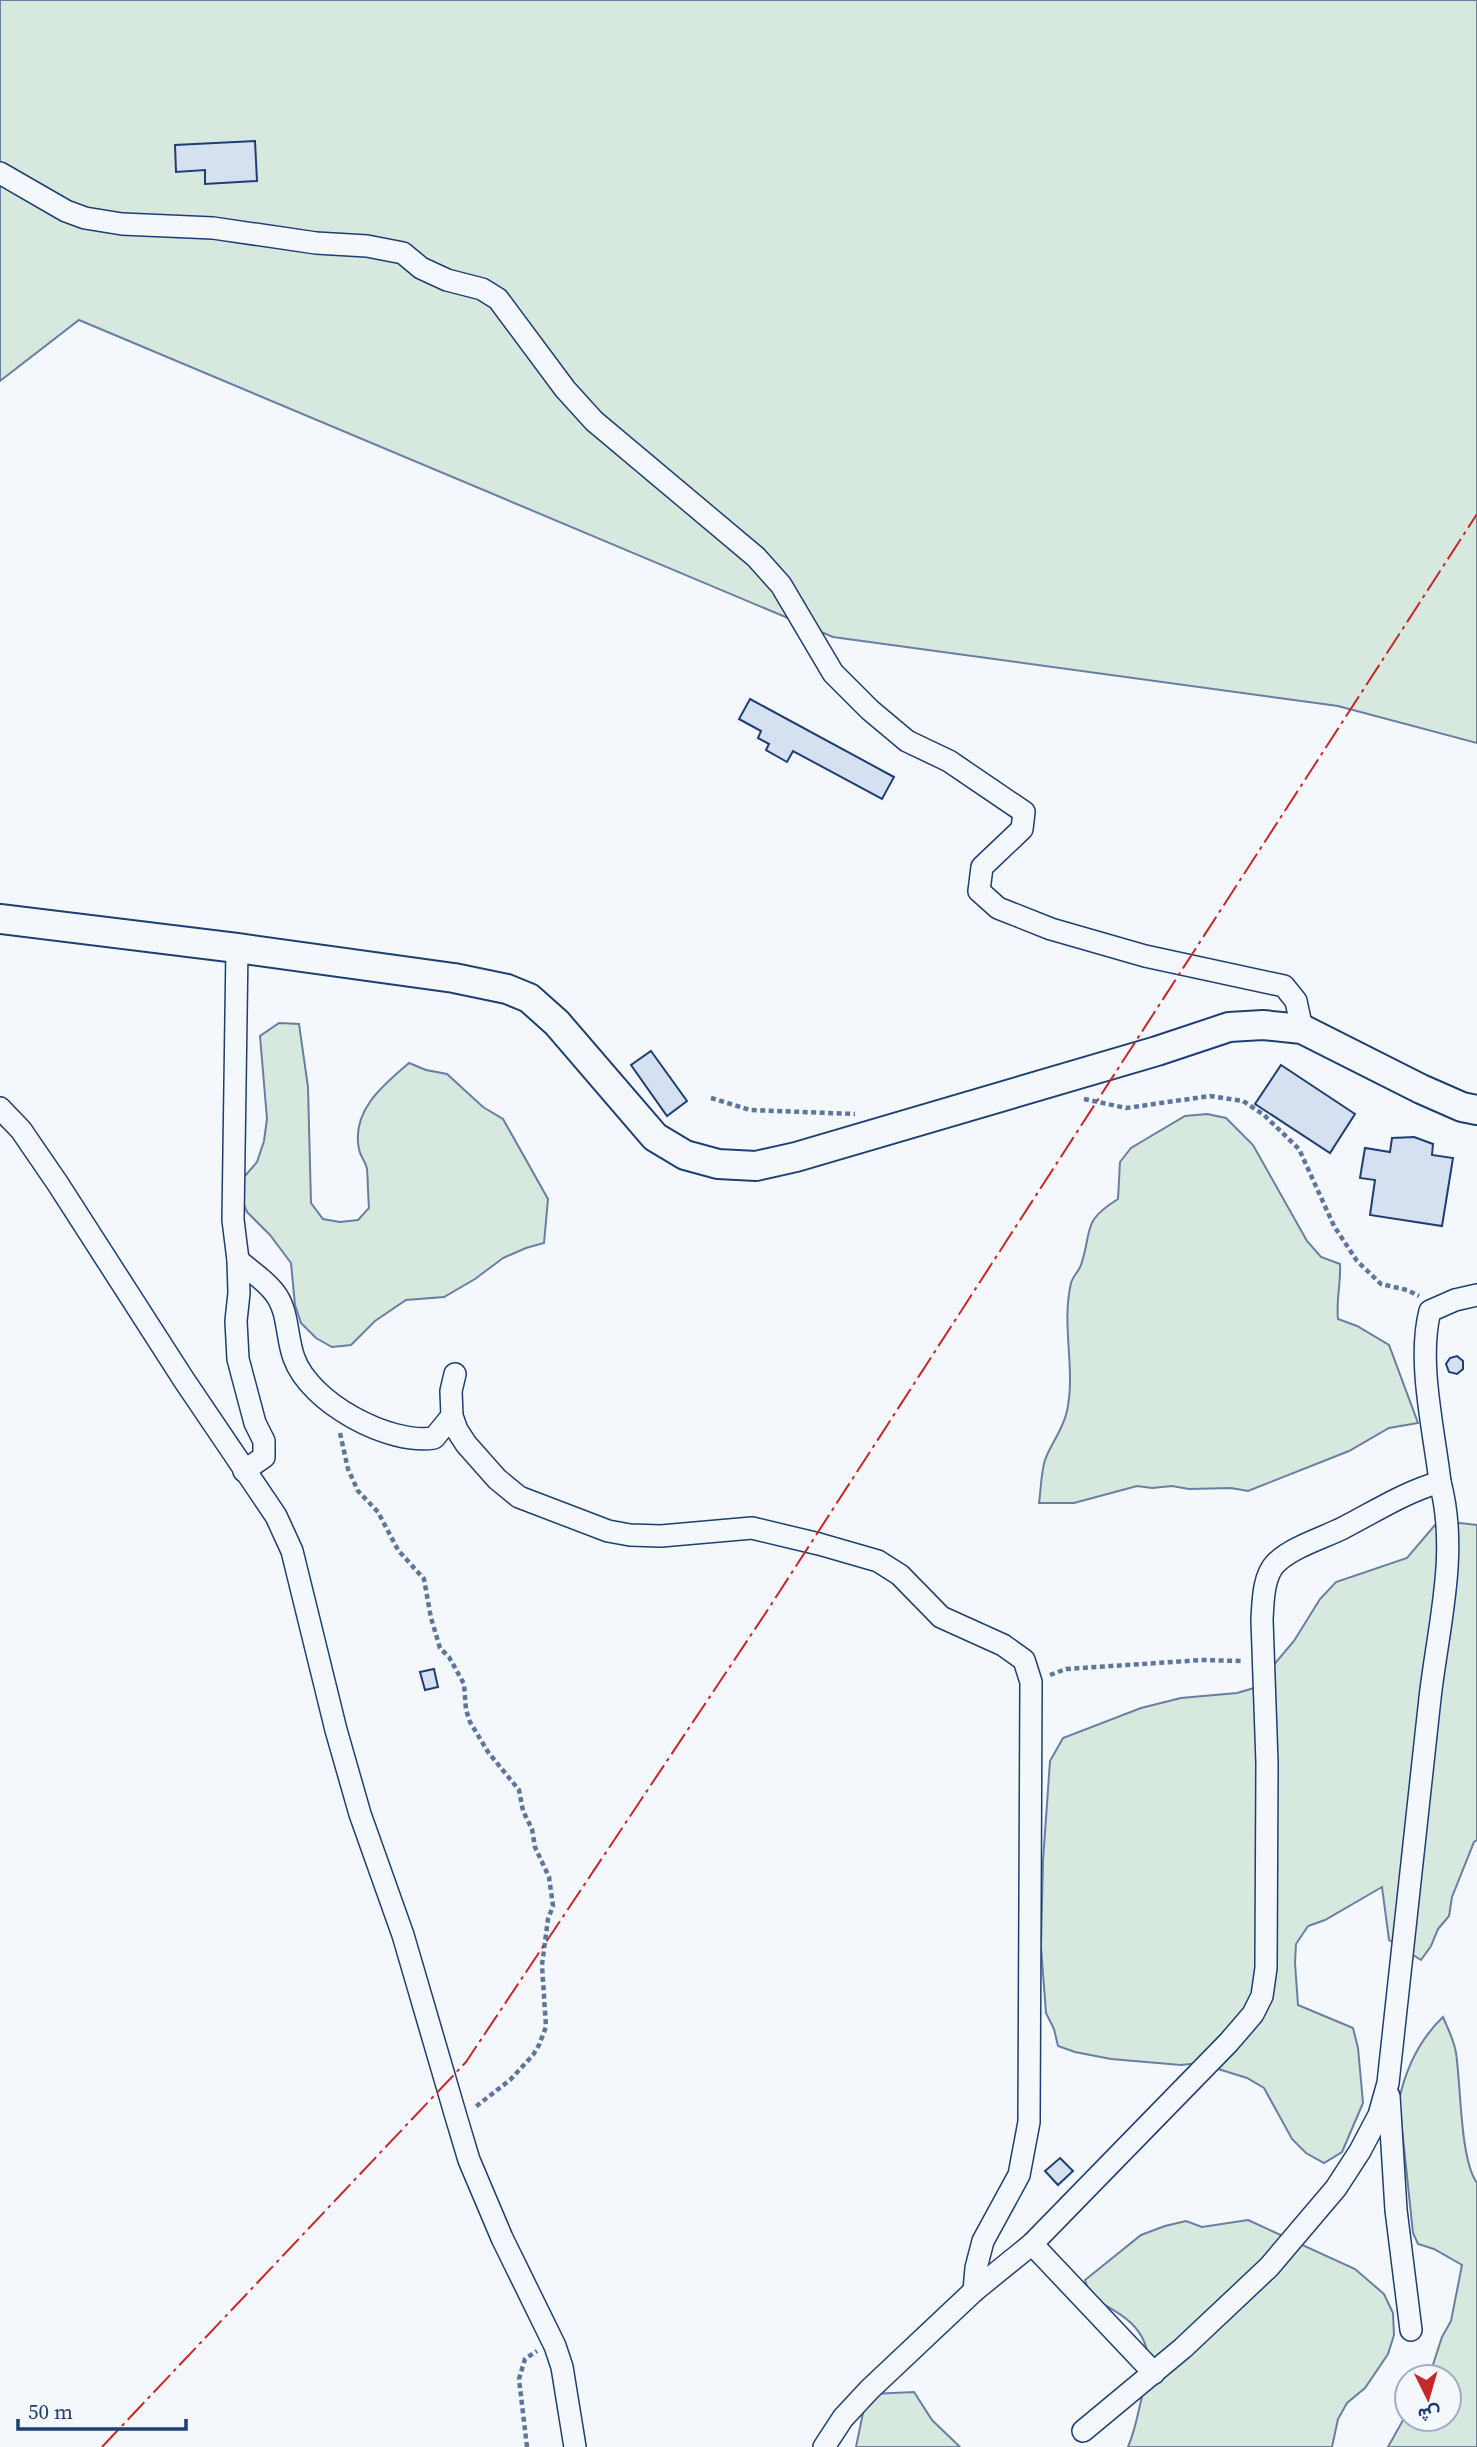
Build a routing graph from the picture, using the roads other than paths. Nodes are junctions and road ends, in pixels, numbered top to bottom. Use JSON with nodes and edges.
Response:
{"nodes":[{"id":1,"x":0,"y":173,"type":"edge"},
{"id":2,"x":0,"y":919,"type":"edge"},
{"id":3,"x":237,"y":947,"type":"junction"},
{"id":4,"x":1303,"y":1029,"type":"junction"},
{"id":5,"x":0,"y":1108,"type":"edge"},
{"id":6,"x":1477,"y":1110,"type":"edge"},
{"id":7,"x":238,"y":1260,"type":"junction"},
{"id":8,"x":1477,"y":1296,"type":"edge"},
{"id":9,"x":455,"y":1374,"type":"dead end"},
{"id":10,"x":452,"y":1416,"type":"junction"},
{"id":11,"x":244,"y":1471,"type":"junction"},
{"id":12,"x":1440,"y":1482,"type":"junction"},
{"id":13,"x":1388,"y":2083,"type":"junction"},
{"id":14,"x":1032,"y":2244,"type":"junction"},
{"id":15,"x":974,"y":2291,"type":"junction"},
{"id":16,"x":1411,"y":2330,"type":"dead end"},
{"id":17,"x":1154,"y":2373,"type":"junction"},
{"id":18,"x":1083,"y":2431,"type":"dead end"},
{"id":19,"x":575,"y":2447,"type":"edge"},
{"id":20,"x":824,"y":2447,"type":"edge"}],
"edges":[{"from":1,"to":4,"type":"street"},
{"from":2,"to":3,"type":"street"},
{"from":3,"to":4,"type":"street"},
{"from":3,"to":7,"type":"street"},
{"from":4,"to":6,"type":"street"},
{"from":5,"to":11,"type":"street"},
{"from":7,"to":10,"type":"street"},
{"from":7,"to":11,"type":"street"},
{"from":8,"to":12,"type":"street"},
{"from":9,"to":10,"type":"street"},
{"from":10,"to":15,"type":"street"},
{"from":11,"to":19,"type":"street"},
{"from":12,"to":13,"type":"street"},
{"from":12,"to":14,"type":"street"},
{"from":13,"to":16,"type":"street"},
{"from":13,"to":17,"type":"street"},
{"from":14,"to":15,"type":"street"},
{"from":14,"to":17,"type":"street"},
{"from":15,"to":20,"type":"street"},
{"from":17,"to":18,"type":"street"}]}
